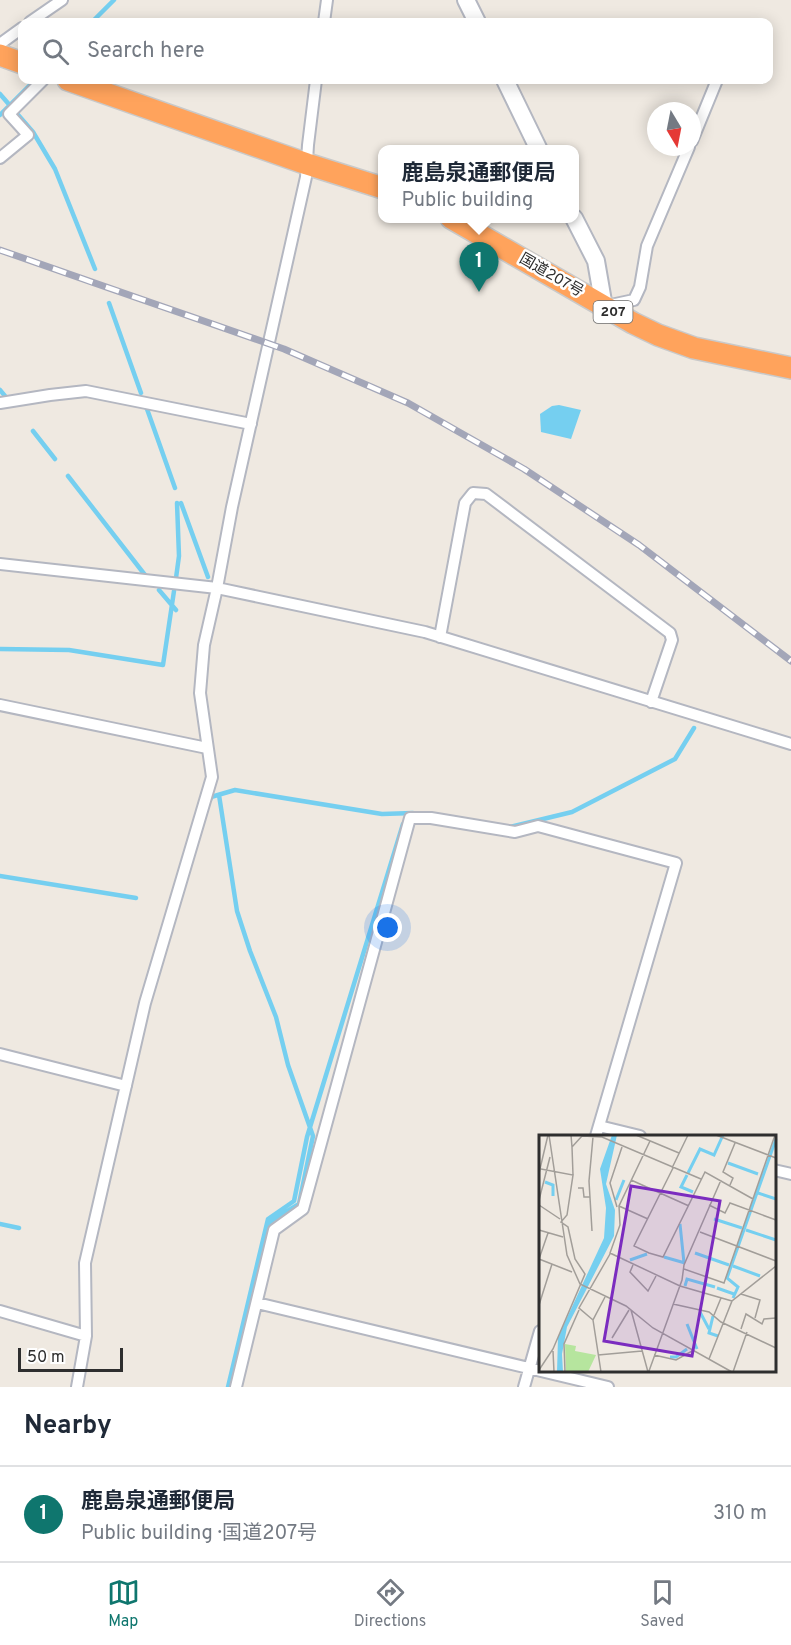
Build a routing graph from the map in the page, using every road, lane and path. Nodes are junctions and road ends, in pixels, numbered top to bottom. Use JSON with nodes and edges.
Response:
{"nodes":[{"id":1,"x":62,"y":0,"type":"edge"},
{"id":2,"x":327,"y":0,"type":"edge"},
{"id":3,"x":466,"y":0,"type":"edge"},
{"id":4,"x":36,"y":18,"type":"edge"},
{"id":5,"x":325,"y":18,"type":"edge"},
{"id":6,"x":475,"y":18,"type":"edge"},
{"id":7,"x":18,"y":31,"type":"edge"},
{"id":8,"x":0,"y":44,"type":"edge"},
{"id":9,"x":0,"y":55,"type":"edge"},
{"id":10,"x":18,"y":62,"type":"edge"},
{"id":11,"x":39,"y":84,"type":"edge"},
{"id":12,"x":79,"y":84,"type":"edge"},
{"id":13,"x":316,"y":84,"type":"edge"},
{"id":14,"x":507,"y":84,"type":"edge"},
{"id":15,"x":715,"y":84,"type":"edge"},
{"id":16,"x":701,"y":119,"type":"edge"},
{"id":17,"x":537,"y":145,"type":"edge"},
{"id":18,"x":685,"y":156,"type":"edge"},
{"id":19,"x":0,"y":158,"type":"edge"},
{"id":20,"x":307,"y":164,"type":"junction"},
{"id":21,"x":378,"y":186,"type":"edge"},
{"id":22,"x":458,"y":223,"type":"edge"},
{"id":23,"x":576,"y":223,"type":"edge"},
{"id":24,"x":494,"y":243,"type":"junction"},
{"id":25,"x":469,"y":255,"type":"dead end"},
{"id":26,"x":604,"y":307,"type":"junction"},
{"id":27,"x":791,"y":368,"type":"edge"},
{"id":28,"x":0,"y":403,"type":"edge"},
{"id":29,"x":250,"y":424,"type":"junction"},
{"id":30,"x":0,"y":564,"type":"edge"},
{"id":31,"x":217,"y":588,"type":"junction"},
{"id":32,"x":440,"y":637,"type":"junction"},
{"id":33,"x":651,"y":702,"type":"junction"},
{"id":34,"x":0,"y":705,"type":"edge"},
{"id":35,"x":791,"y":744,"type":"edge"},
{"id":36,"x":207,"y":748,"type":"junction"},
{"id":37,"x":0,"y":1054,"type":"edge"},
{"id":38,"x":126,"y":1086,"type":"junction"},
{"id":39,"x":598,"y":1131,"type":"edge"},
{"id":40,"x":626,"y":1135,"type":"edge"},
{"id":41,"x":776,"y":1170,"type":"edge"},
{"id":42,"x":791,"y":1174,"type":"edge"},
{"id":43,"x":257,"y":1303,"type":"junction"},
{"id":44,"x":0,"y":1311,"type":"edge"},
{"id":45,"x":539,"y":1334,"type":"edge"},
{"id":46,"x":86,"y":1336,"type":"junction"},
{"id":47,"x":530,"y":1368,"type":"junction"},
{"id":48,"x":539,"y":1370,"type":"edge"},
{"id":49,"x":546,"y":1372,"type":"edge"},
{"id":50,"x":77,"y":1387,"type":"edge"},
{"id":51,"x":236,"y":1387,"type":"edge"},
{"id":52,"x":524,"y":1387,"type":"edge"},
{"id":53,"x":608,"y":1387,"type":"edge"}],
"edges":[{"from":1,"to":4,"type":"street"},
{"from":2,"to":5,"type":"street"},
{"from":3,"to":6,"type":"main road"},
{"from":7,"to":8,"type":"street"},
{"from":9,"to":10,"type":"highway"},
{"from":11,"to":19,"type":"street"},
{"from":12,"to":20,"type":"highway"},
{"from":13,"to":20,"type":"street"},
{"from":14,"to":17,"type":"main road"},
{"from":15,"to":16,"type":"street"},
{"from":18,"to":26,"type":"street"},
{"from":20,"to":21,"type":"highway"},
{"from":20,"to":29,"type":"street"},
{"from":22,"to":24,"type":"highway","name":"国道207号","number":"207"},
{"from":23,"to":26,"type":"main road"},
{"from":24,"to":25,"type":"street"},
{"from":24,"to":26,"type":"highway","name":"国道207号","number":"207"},
{"from":26,"to":27,"type":"highway","name":"国道207号","number":"207"},
{"from":28,"to":29,"type":"street"},
{"from":29,"to":31,"type":"street"},
{"from":30,"to":31,"type":"street"},
{"from":31,"to":32,"type":"street"},
{"from":31,"to":36,"type":"street"},
{"from":32,"to":33,"type":"street"},
{"from":32,"to":33,"type":"street"},
{"from":33,"to":35,"type":"street"},
{"from":34,"to":36,"type":"street"},
{"from":36,"to":38,"type":"street"},
{"from":37,"to":38,"type":"street"},
{"from":38,"to":46,"type":"street"},
{"from":39,"to":40,"type":"street"},
{"from":39,"to":43,"type":"street"},
{"from":41,"to":42,"type":"street"},
{"from":43,"to":47,"type":"street"},
{"from":43,"to":51,"type":"street"},
{"from":44,"to":46,"type":"street"},
{"from":45,"to":47,"type":"street"},
{"from":46,"to":50,"type":"street"},
{"from":47,"to":48,"type":"street"},
{"from":47,"to":52,"type":"street"},
{"from":49,"to":53,"type":"street"}]}
